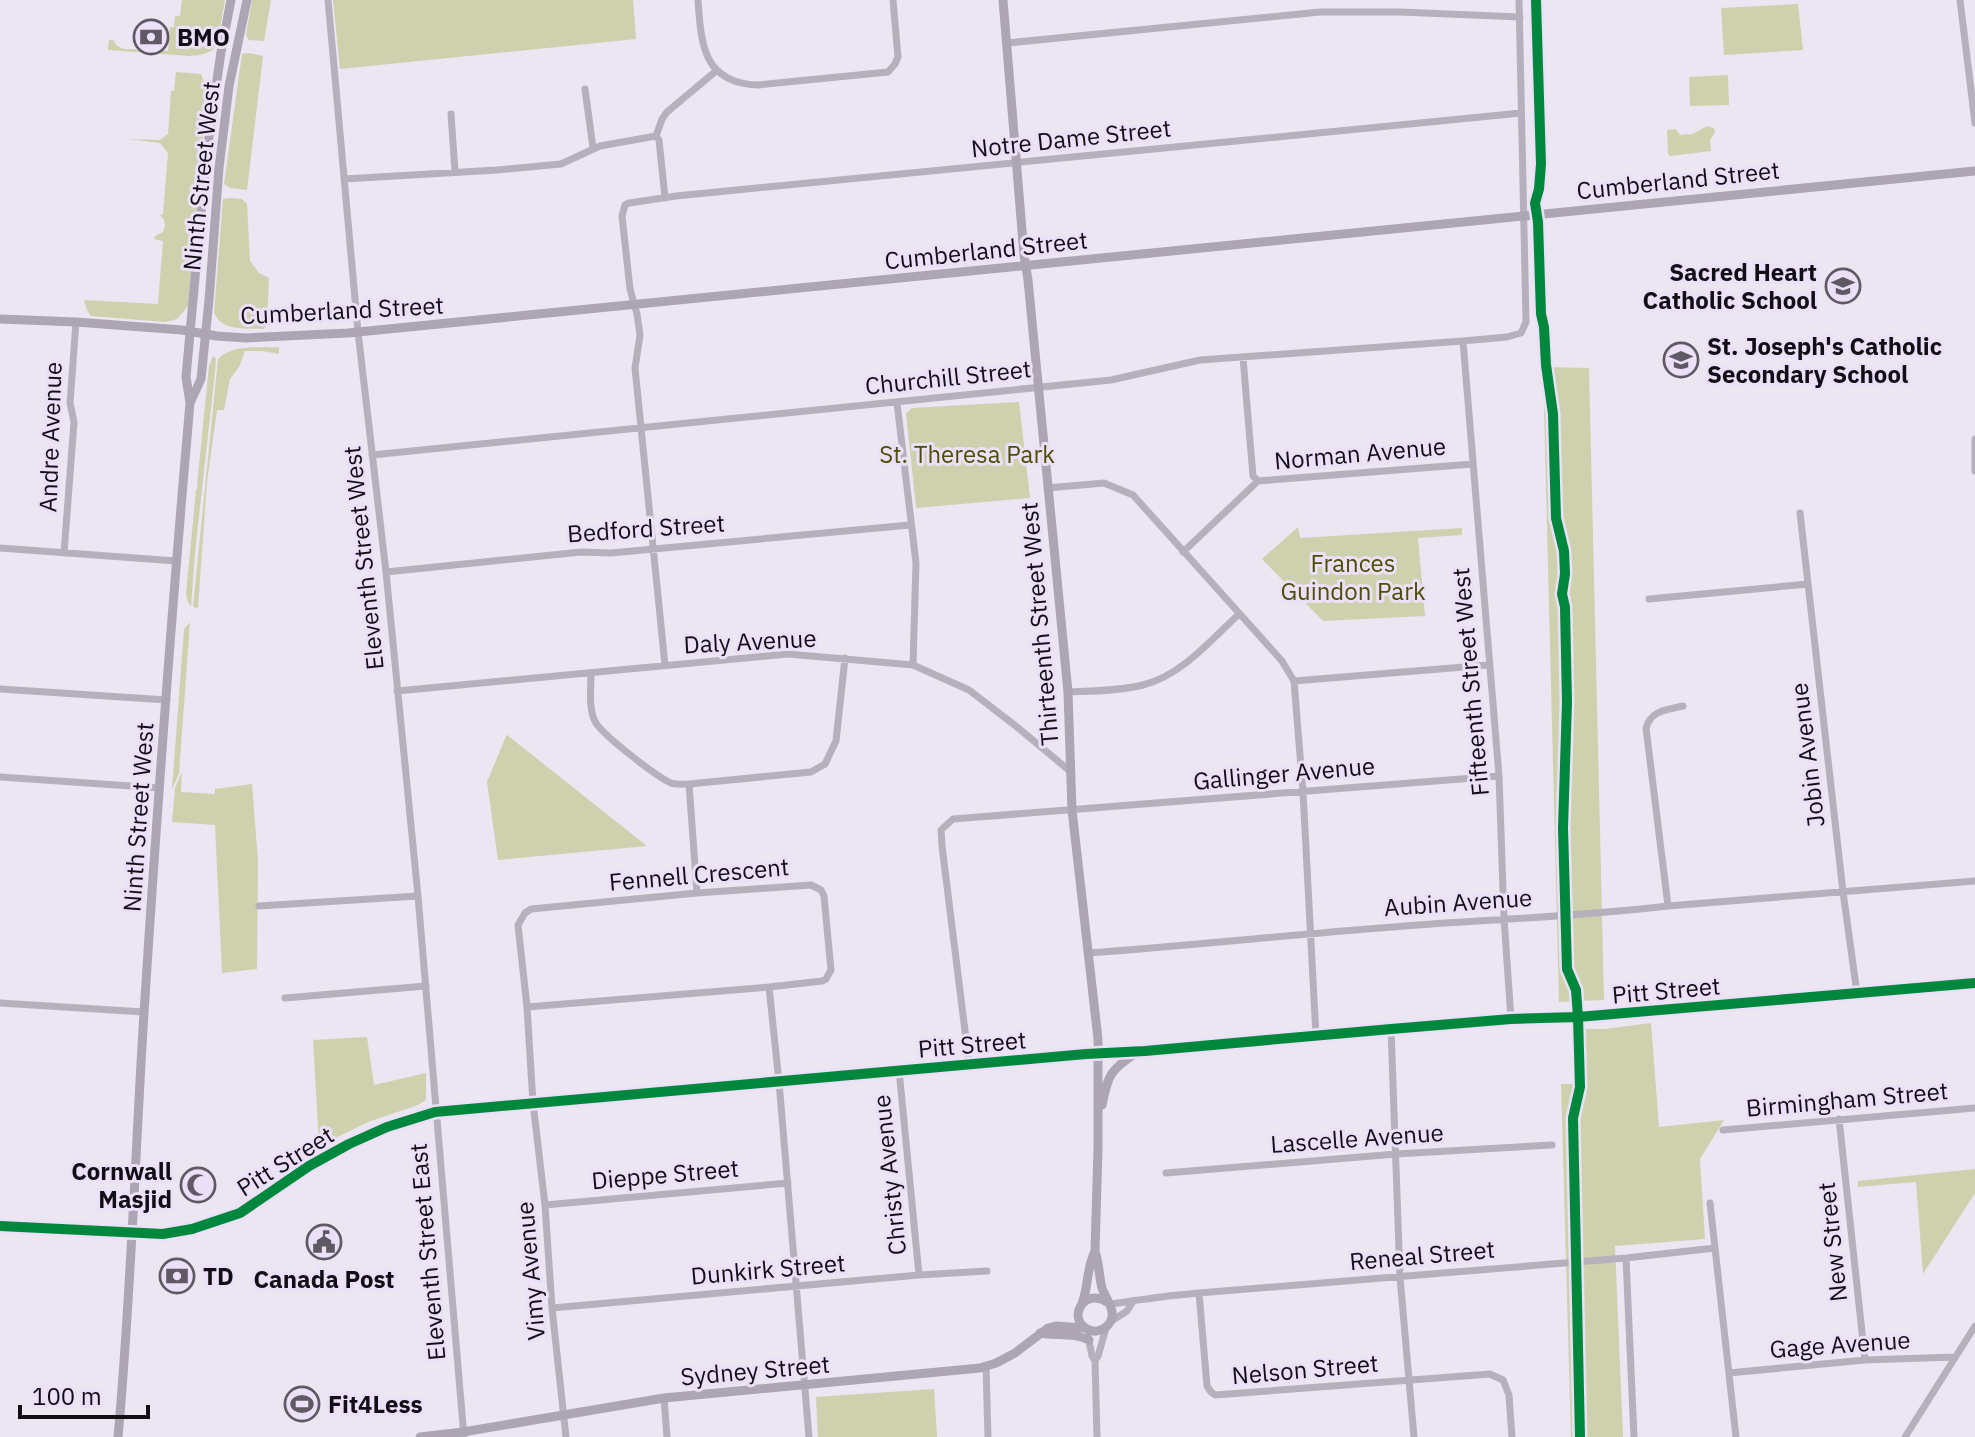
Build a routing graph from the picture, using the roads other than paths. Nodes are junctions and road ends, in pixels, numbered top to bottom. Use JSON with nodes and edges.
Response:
{"nodes":[{"id":1,"x":231,"y":0,"type":"edge"},
{"id":2,"x":247,"y":0,"type":"edge"},
{"id":3,"x":328,"y":0,"type":"edge"},
{"id":4,"x":698,"y":0,"type":"edge"},
{"id":5,"x":893,"y":0,"type":"edge"},
{"id":6,"x":1003,"y":0,"type":"edge"},
{"id":7,"x":1519,"y":0,"type":"edge"},
{"id":8,"x":1960,"y":0,"type":"edge"},
{"id":9,"x":1400,"y":2,"type":"edge"},
{"id":10,"x":1400,"y":12,"type":"junction"},
{"id":11,"x":1520,"y":17,"type":"junction"},
{"id":12,"x":1007,"y":43,"type":"junction"},
{"id":13,"x":716,"y":71,"type":"junction"},
{"id":14,"x":585,"y":89,"type":"dead end"},
{"id":15,"x":1521,"y":113,"type":"junction"},
{"id":16,"x":451,"y":114,"type":"dead end"},
{"id":17,"x":1975,"y":123,"type":"edge"},
{"id":18,"x":656,"y":136,"type":"junction"},
{"id":19,"x":593,"y":148,"type":"junction"},
{"id":20,"x":1017,"y":164,"type":"junction"},
{"id":21,"x":1975,"y":171,"type":"edge"},
{"id":22,"x":455,"y":172,"type":"junction"},
{"id":23,"x":344,"y":179,"type":"junction"},
{"id":24,"x":665,"y":198,"type":"junction"},
{"id":25,"x":1524,"y":216,"type":"junction"},
{"id":26,"x":1026,"y":265,"type":"junction"},
{"id":27,"x":635,"y":306,"type":"junction"},
{"id":28,"x":0,"y":319,"type":"edge"},
{"id":29,"x":76,"y":322,"type":"junction"},
{"id":30,"x":191,"y":332,"type":"junction"},
{"id":31,"x":358,"y":332,"type":"junction"},
{"id":32,"x":205,"y":334,"type":"junction"},
{"id":33,"x":1463,"y":341,"type":"junction"},
{"id":34,"x":1243,"y":358,"type":"junction"},
{"id":35,"x":1038,"y":387,"type":"junction"},
{"id":36,"x":190,"y":403,"type":"junction"},
{"id":37,"x":897,"y":403,"type":"junction"},
{"id":38,"x":640,"y":428,"type":"junction"},
{"id":39,"x":1975,"y":439,"type":"edge"},
{"id":40,"x":372,"y":455,"type":"junction"},
{"id":41,"x":1473,"y":464,"type":"junction"},
{"id":42,"x":1975,"y":471,"type":"edge"},
{"id":43,"x":1258,"y":481,"type":"junction"},
{"id":44,"x":1047,"y":488,"type":"junction"},
{"id":45,"x":1800,"y":513,"type":"dead end"},
{"id":46,"x":910,"y":525,"type":"junction"},
{"id":47,"x":0,"y":548,"type":"edge"},
{"id":48,"x":652,"y":549,"type":"junction"},
{"id":49,"x":1183,"y":552,"type":"junction"},
{"id":50,"x":64,"y":553,"type":"junction"},
{"id":51,"x":176,"y":561,"type":"junction"},
{"id":52,"x":386,"y":572,"type":"junction"},
{"id":53,"x":1808,"y":584,"type":"junction"},
{"id":54,"x":1649,"y":599,"type":"dead end"},
{"id":55,"x":1239,"y":614,"type":"junction"},
{"id":56,"x":845,"y":658,"type":"junction"},
{"id":57,"x":665,"y":665,"type":"junction"},
{"id":58,"x":913,"y":665,"type":"junction"},
{"id":59,"x":1488,"y":665,"type":"junction"},
{"id":60,"x":591,"y":673,"type":"junction"},
{"id":61,"x":1294,"y":681,"type":"junction"},
{"id":62,"x":0,"y":689,"type":"edge"},
{"id":63,"x":397,"y":691,"type":"junction"},
{"id":64,"x":1068,"y":692,"type":"junction"},
{"id":65,"x":167,"y":700,"type":"junction"},
{"id":66,"x":1683,"y":706,"type":"dead end"},
{"id":67,"x":1071,"y":772,"type":"junction"},
{"id":68,"x":1499,"y":776,"type":"junction"},
{"id":69,"x":0,"y":777,"type":"edge"},
{"id":70,"x":689,"y":784,"type":"junction"},
{"id":71,"x":160,"y":788,"type":"junction"},
{"id":72,"x":1303,"y":792,"type":"junction"},
{"id":73,"x":1072,"y":810,"type":"junction"},
{"id":74,"x":1975,"y":881,"type":"edge"},
{"id":75,"x":1843,"y":892,"type":"junction"},
{"id":76,"x":697,"y":893,"type":"junction"},
{"id":77,"x":418,"y":896,"type":"junction"},
{"id":78,"x":259,"y":906,"type":"dead end"},
{"id":79,"x":1668,"y":906,"type":"junction"},
{"id":80,"x":1504,"y":918,"type":"junction"},
{"id":81,"x":1309,"y":933,"type":"junction"},
{"id":82,"x":1088,"y":953,"type":"junction"},
{"id":83,"x":1975,"y":983,"type":"edge"},
{"id":84,"x":426,"y":986,"type":"junction"},
{"id":85,"x":769,"y":987,"type":"junction"},
{"id":86,"x":1857,"y":993,"type":"junction"},
{"id":87,"x":285,"y":998,"type":"dead end"},
{"id":88,"x":0,"y":1003,"type":"edge"},
{"id":89,"x":527,"y":1007,"type":"junction"},
{"id":90,"x":144,"y":1012,"type":"junction"},
{"id":91,"x":1511,"y":1019,"type":"junction"},
{"id":92,"x":1391,"y":1029,"type":"junction"},
{"id":93,"x":1316,"y":1036,"type":"junction"},
{"id":94,"x":1138,"y":1051,"type":"junction"},
{"id":95,"x":1098,"y":1053,"type":"junction"},
{"id":96,"x":969,"y":1063,"type":"junction"},
{"id":97,"x":899,"y":1070,"type":"junction"},
{"id":98,"x":779,"y":1082,"type":"junction"},
{"id":99,"x":533,"y":1103,"type":"junction"},
{"id":100,"x":1975,"y":1108,"type":"edge"},
{"id":101,"x":435,"y":1112,"type":"junction"},
{"id":102,"x":1839,"y":1119,"type":"junction"},
{"id":103,"x":1099,"y":1120,"type":"junction"},
{"id":104,"x":1723,"y":1130,"type":"dead end"},
{"id":105,"x":1552,"y":1145,"type":"dead end"},
{"id":106,"x":1396,"y":1154,"type":"junction"},
{"id":107,"x":1166,"y":1173,"type":"dead end"},
{"id":108,"x":788,"y":1183,"type":"junction"},
{"id":109,"x":1710,"y":1203,"type":"dead end"},
{"id":110,"x":545,"y":1205,"type":"junction"},
{"id":111,"x":0,"y":1226,"type":"edge"},
{"id":112,"x":132,"y":1234,"type":"junction"},
{"id":113,"x":1715,"y":1248,"type":"junction"},
{"id":114,"x":1095,"y":1251,"type":"junction"},
{"id":115,"x":1626,"y":1258,"type":"junction"},
{"id":116,"x":987,"y":1271,"type":"dead end"},
{"id":117,"x":919,"y":1275,"type":"junction"},
{"id":118,"x":1400,"y":1277,"type":"junction"},
{"id":119,"x":797,"y":1286,"type":"junction"},
{"id":120,"x":1199,"y":1293,"type":"junction"},
{"id":121,"x":1108,"y":1303,"type":"junction"},
{"id":122,"x":1132,"y":1303,"type":"junction"},
{"id":123,"x":1082,"y":1304,"type":"junction"},
{"id":124,"x":552,"y":1308,"type":"junction"},
{"id":125,"x":1108,"y":1325,"type":"junction"},
{"id":126,"x":1975,"y":1326,"type":"edge"},
{"id":127,"x":1087,"y":1333,"type":"junction"},
{"id":128,"x":1955,"y":1357,"type":"junction"},
{"id":129,"x":1865,"y":1360,"type":"junction"},
{"id":130,"x":1095,"y":1361,"type":"junction"},
{"id":131,"x":986,"y":1366,"type":"junction"},
{"id":132,"x":1729,"y":1373,"type":"junction"},
{"id":133,"x":1409,"y":1381,"type":"junction"},
{"id":134,"x":804,"y":1385,"type":"junction"},
{"id":135,"x":664,"y":1398,"type":"junction"},
{"id":136,"x":564,"y":1415,"type":"junction"},
{"id":137,"x":463,"y":1435,"type":"edge"},
{"id":138,"x":118,"y":1437,"type":"edge"},
{"id":139,"x":420,"y":1437,"type":"edge"},
{"id":140,"x":566,"y":1437,"type":"edge"},
{"id":141,"x":667,"y":1437,"type":"edge"},
{"id":142,"x":809,"y":1437,"type":"edge"},
{"id":143,"x":988,"y":1437,"type":"edge"},
{"id":144,"x":1097,"y":1437,"type":"edge"},
{"id":145,"x":1414,"y":1437,"type":"edge"},
{"id":146,"x":1512,"y":1437,"type":"edge"},
{"id":147,"x":1634,"y":1437,"type":"edge"},
{"id":148,"x":1736,"y":1437,"type":"edge"},
{"id":149,"x":1905,"y":1437,"type":"edge"}],
"edges":[{"from":1,"to":30,"type":"street","name":"Ninth Street West"},
{"from":2,"to":32,"type":"street","name":"Ninth Street West"},
{"from":3,"to":23,"type":"street","name":"Eleventh Street West"},
{"from":4,"to":13,"type":"street"},
{"from":5,"to":13,"type":"street"},
{"from":6,"to":12,"type":"street","name":"Thirteenth Street West"},
{"from":7,"to":11,"type":"street"},
{"from":8,"to":17,"type":"street"},
{"from":9,"to":10,"type":"street"},
{"from":10,"to":11,"type":"street"},
{"from":10,"to":12,"type":"street"},
{"from":11,"to":15,"type":"street"},
{"from":12,"to":20,"type":"street","name":"Thirteenth Street West"},
{"from":13,"to":18,"type":"street"},
{"from":14,"to":19,"type":"street"},
{"from":15,"to":20,"type":"street","name":"Notre Dame Street"},
{"from":15,"to":25,"type":"street"},
{"from":16,"to":22,"type":"street"},
{"from":18,"to":19,"type":"street"},
{"from":18,"to":24,"type":"street"},
{"from":19,"to":22,"type":"street"},
{"from":20,"to":24,"type":"street","name":"Notre Dame Street"},
{"from":20,"to":26,"type":"street","name":"Thirteenth Street West"},
{"from":21,"to":25,"type":"street","name":"Cumberland Street"},
{"from":22,"to":23,"type":"street"},
{"from":23,"to":31,"type":"street","name":"Eleventh Street West"},
{"from":24,"to":27,"type":"street","name":"Notre Dame Street"},
{"from":25,"to":26,"type":"street","name":"Cumberland Street"},
{"from":25,"to":33,"type":"street","name":"Churchill Street"},
{"from":26,"to":27,"type":"street","name":"Cumberland Street"},
{"from":26,"to":35,"type":"street","name":"Thirteenth Street West"},
{"from":27,"to":31,"type":"street","name":"Cumberland Street"},
{"from":27,"to":38,"type":"street"},
{"from":28,"to":29,"type":"street","name":"Cumberland Street"},
{"from":29,"to":30,"type":"street","name":"Cumberland Street"},
{"from":29,"to":50,"type":"street","name":"Andre Avenue"},
{"from":30,"to":32,"type":"street","name":"Cumberland Street"},
{"from":30,"to":36,"type":"street","name":"Ninth Street West"},
{"from":31,"to":32,"type":"street","name":"Cumberland Street"},
{"from":31,"to":40,"type":"street","name":"Eleventh Street West"},
{"from":32,"to":36,"type":"street","name":"Ninth Street West"},
{"from":33,"to":34,"type":"street","name":"Churchill Street"},
{"from":33,"to":41,"type":"street","name":"Fifteenth Street West"},
{"from":34,"to":35,"type":"street","name":"Churchill Street"},
{"from":34,"to":43,"type":"street"},
{"from":35,"to":37,"type":"street","name":"Churchill Street"},
{"from":35,"to":44,"type":"street","name":"Thirteenth Street West"},
{"from":36,"to":51,"type":"street","name":"Ninth Street West"},
{"from":37,"to":38,"type":"street","name":"Churchill Street"},
{"from":37,"to":46,"type":"street"},
{"from":38,"to":40,"type":"street","name":"Churchill Street"},
{"from":38,"to":48,"type":"street"},
{"from":39,"to":42,"type":"street"},
{"from":40,"to":52,"type":"street","name":"Eleventh Street West"},
{"from":41,"to":43,"type":"street","name":"Norman Avenue"},
{"from":41,"to":59,"type":"street","name":"Fifteenth Street West"},
{"from":43,"to":49,"type":"street","name":"Norman Avenue"},
{"from":44,"to":49,"type":"street"},
{"from":44,"to":64,"type":"street","name":"Thirteenth Street West"},
{"from":45,"to":53,"type":"street","name":"Jobin Avenue"},
{"from":46,"to":48,"type":"street","name":"Bedford Street"},
{"from":46,"to":58,"type":"street"},
{"from":47,"to":50,"type":"street"},
{"from":48,"to":52,"type":"street","name":"Bedford Street"},
{"from":48,"to":57,"type":"street"},
{"from":49,"to":55,"type":"street"},
{"from":50,"to":51,"type":"street"},
{"from":51,"to":65,"type":"street","name":"Ninth Street West"},
{"from":52,"to":63,"type":"street","name":"Eleventh Street West"},
{"from":53,"to":54,"type":"street"},
{"from":53,"to":75,"type":"street","name":"Jobin Avenue"},
{"from":55,"to":61,"type":"street"},
{"from":55,"to":64,"type":"street"},
{"from":56,"to":57,"type":"street","name":"Daly Avenue"},
{"from":56,"to":58,"type":"street","name":"Daly Avenue"},
{"from":56,"to":70,"type":"street"},
{"from":57,"to":60,"type":"street","name":"Daly Avenue"},
{"from":58,"to":67,"type":"street","name":"Daly Avenue"},
{"from":59,"to":61,"type":"street"},
{"from":59,"to":68,"type":"street","name":"Fifteenth Street West"},
{"from":60,"to":63,"type":"street","name":"Daly Avenue"},
{"from":60,"to":70,"type":"street"},
{"from":61,"to":72,"type":"street"},
{"from":62,"to":65,"type":"street"},
{"from":63,"to":77,"type":"street","name":"Eleventh Street West"},
{"from":64,"to":67,"type":"street","name":"Thirteenth Street West"},
{"from":65,"to":71,"type":"street","name":"Ninth Street West"},
{"from":66,"to":79,"type":"street"},
{"from":67,"to":73,"type":"street","name":"Thirteenth Street West"},
{"from":68,"to":72,"type":"street","name":"Gallinger Avenue"},
{"from":68,"to":80,"type":"street","name":"Fifteenth Street West"},
{"from":69,"to":71,"type":"street"},
{"from":70,"to":76,"type":"street"},
{"from":71,"to":90,"type":"street","name":"Ninth Street West"},
{"from":72,"to":73,"type":"street","name":"Gallinger Avenue"},
{"from":72,"to":81,"type":"street"},
{"from":73,"to":82,"type":"street","name":"Thirteenth Street West"},
{"from":73,"to":96,"type":"street","name":"Gallinger Avenue"},
{"from":74,"to":75,"type":"street","name":"Aubin Avenue"},
{"from":75,"to":79,"type":"street","name":"Aubin Avenue"},
{"from":75,"to":86,"type":"street","name":"Jobin Avenue"},
{"from":76,"to":85,"type":"street","name":"Fennell Crescent"},
{"from":76,"to":89,"type":"street","name":"Fennell Crescent"},
{"from":77,"to":78,"type":"street"},
{"from":77,"to":84,"type":"street","name":"Eleventh Street West"},
{"from":79,"to":80,"type":"street","name":"Aubin Avenue"},
{"from":80,"to":81,"type":"street","name":"Aubin Avenue"},
{"from":80,"to":91,"type":"street","name":"Fifteenth Street West"},
{"from":81,"to":82,"type":"street","name":"Aubin Avenue"},
{"from":81,"to":93,"type":"street"},
{"from":82,"to":95,"type":"street","name":"Thirteenth Street West"},
{"from":83,"to":86,"type":"street","name":"Pitt Street"},
{"from":84,"to":87,"type":"street"},
{"from":84,"to":101,"type":"street","name":"Eleventh Street West"},
{"from":85,"to":89,"type":"street","name":"Fennell Crescent"},
{"from":85,"to":98,"type":"street"},
{"from":86,"to":91,"type":"street","name":"Pitt Street"},
{"from":88,"to":90,"type":"street"},
{"from":89,"to":99,"type":"street","name":"Fennell Crescent"},
{"from":90,"to":112,"type":"street","name":"Ninth Street West"},
{"from":91,"to":92,"type":"street","name":"Pitt Street"},
{"from":92,"to":93,"type":"street","name":"Pitt Street"},
{"from":92,"to":106,"type":"street"},
{"from":93,"to":94,"type":"street","name":"Pitt Street"},
{"from":94,"to":95,"type":"street","name":"Pitt Street"},
{"from":94,"to":103,"type":"street"},
{"from":95,"to":96,"type":"street","name":"Pitt Street"},
{"from":95,"to":103,"type":"street","name":"Thirteenth Street West"},
{"from":96,"to":97,"type":"street","name":"Pitt Street"},
{"from":97,"to":98,"type":"street","name":"Pitt Street"},
{"from":97,"to":117,"type":"street","name":"Christy Avenue"},
{"from":98,"to":99,"type":"street","name":"Pitt Street"},
{"from":98,"to":108,"type":"street"},
{"from":99,"to":101,"type":"street","name":"Pitt Street"},
{"from":99,"to":110,"type":"street","name":"Vimy Avenue"},
{"from":100,"to":102,"type":"street","name":"Birmingham Street"},
{"from":101,"to":112,"type":"street","name":"Pitt Street"},
{"from":101,"to":137,"type":"street","name":"Eleventh Street East"},
{"from":102,"to":104,"type":"street","name":"Birmingham Street"},
{"from":102,"to":129,"type":"street","name":"New Street"},
{"from":103,"to":114,"type":"street"},
{"from":105,"to":106,"type":"street","name":"Lascelle Avenue"},
{"from":106,"to":107,"type":"street","name":"Lascelle Avenue"},
{"from":106,"to":118,"type":"street"},
{"from":108,"to":110,"type":"street","name":"Dieppe Street"},
{"from":108,"to":119,"type":"street"},
{"from":109,"to":113,"type":"street"},
{"from":110,"to":124,"type":"street","name":"Vimy Avenue"},
{"from":111,"to":112,"type":"street","name":"Pitt Street"},
{"from":112,"to":138,"type":"street","name":"Ninth Street West"},
{"from":113,"to":115,"type":"street","name":"Reneal Street"},
{"from":113,"to":132,"type":"street"},
{"from":114,"to":121,"type":"street"},
{"from":114,"to":123,"type":"street"},
{"from":115,"to":118,"type":"street","name":"Reneal Street"},
{"from":115,"to":147,"type":"street"},
{"from":116,"to":117,"type":"street","name":"Dunkirk Street"},
{"from":117,"to":119,"type":"street","name":"Dunkirk Street"},
{"from":118,"to":120,"type":"street","name":"Reneal Street"},
{"from":118,"to":133,"type":"street"},
{"from":119,"to":124,"type":"street","name":"Dunkirk Street"},
{"from":119,"to":134,"type":"street"},
{"from":120,"to":122,"type":"street","name":"Reneal Street"},
{"from":120,"to":133,"type":"street","name":"Nelson Street"},
{"from":121,"to":122,"type":"street","name":"Reneal Street"},
{"from":121,"to":123,"type":"street"},
{"from":121,"to":125,"type":"street"},
{"from":122,"to":125,"type":"street"},
{"from":123,"to":127,"type":"street"},
{"from":124,"to":136,"type":"street","name":"Vimy Avenue"},
{"from":125,"to":127,"type":"street"},
{"from":125,"to":130,"type":"street"},
{"from":126,"to":128,"type":"street"},
{"from":127,"to":130,"type":"street"},
{"from":127,"to":131,"type":"street","name":"Sydney Street"},
{"from":128,"to":129,"type":"street","name":"Gage Avenue"},
{"from":128,"to":149,"type":"street"},
{"from":129,"to":132,"type":"street","name":"Gage Avenue"},
{"from":130,"to":144,"type":"street"},
{"from":131,"to":134,"type":"street","name":"Sydney Street"},
{"from":131,"to":143,"type":"street"},
{"from":132,"to":148,"type":"street"},
{"from":133,"to":145,"type":"street"},
{"from":133,"to":146,"type":"street"},
{"from":134,"to":135,"type":"street","name":"Sydney Street"},
{"from":134,"to":142,"type":"street"},
{"from":135,"to":136,"type":"street","name":"Sydney Street"},
{"from":135,"to":141,"type":"street"},
{"from":136,"to":137,"type":"street","name":"Sydney Street"},
{"from":136,"to":140,"type":"street","name":"Vimy Avenue"},
{"from":137,"to":139,"type":"street","name":"Sydney Street"}]}
